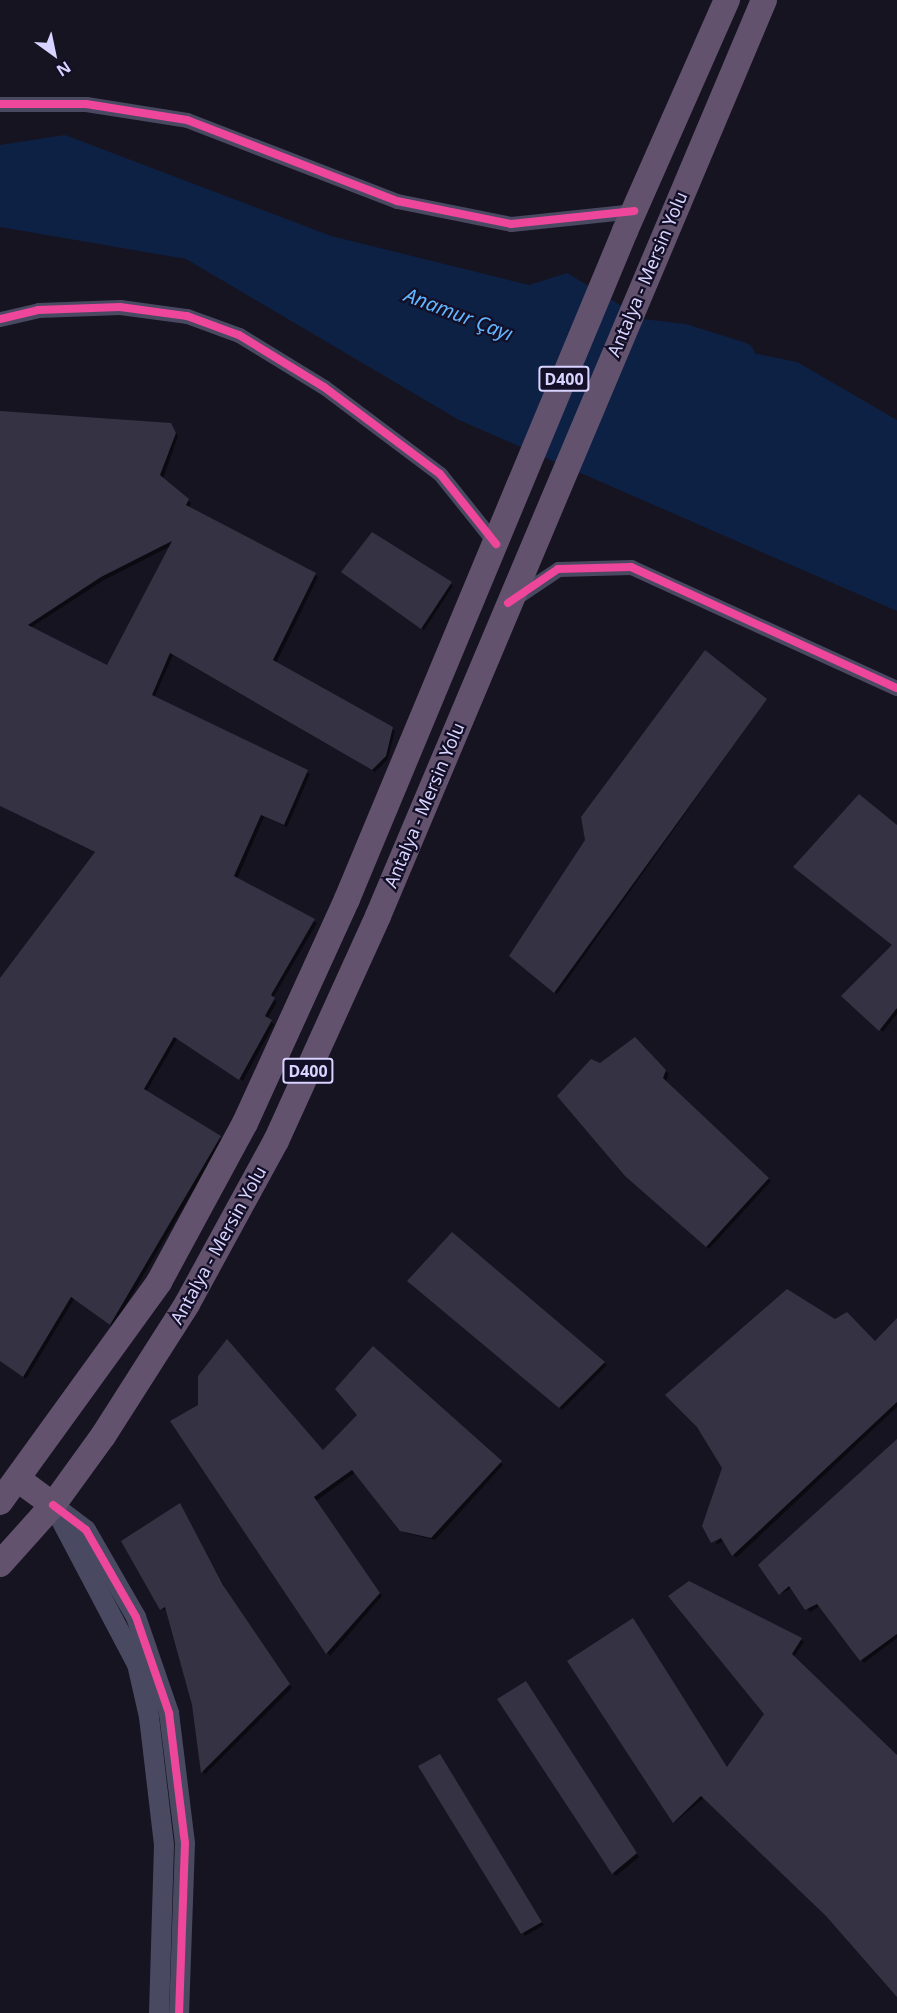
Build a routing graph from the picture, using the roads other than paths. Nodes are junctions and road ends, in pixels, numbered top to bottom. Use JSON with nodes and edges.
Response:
{"nodes":[{"id":1,"x":727,"y":0,"type":"edge"},
{"id":2,"x":764,"y":0,"type":"edge"},
{"id":3,"x":0,"y":104,"type":"edge"},
{"id":4,"x":629,"y":221,"type":"junction"},
{"id":5,"x":0,"y":319,"type":"edge"},
{"id":6,"x":500,"y":536,"type":"junction"},
{"id":7,"x":508,"y":603,"type":"junction"},
{"id":8,"x":897,"y":688,"type":"edge"},
{"id":9,"x":19,"y":1480,"type":"junction"},
{"id":10,"x":0,"y":1502,"type":"edge"},
{"id":11,"x":53,"y":1505,"type":"junction"},
{"id":12,"x":0,"y":1564,"type":"edge"},
{"id":13,"x":159,"y":2013,"type":"edge"},
{"id":14,"x":179,"y":2013,"type":"edge"}],
"edges":[{"from":1,"to":4,"type":"highway","name":"Antalya - Mersin Yolu","number":"D400"},
{"from":2,"to":7,"type":"highway","name":"Antalya - Mersin Yolu","number":"D400"},
{"from":3,"to":4,"type":"street"},
{"from":4,"to":6,"type":"highway","name":"Antalya - Mersin Yolu","number":"D400"},
{"from":5,"to":6,"type":"street"},
{"from":6,"to":9,"type":"highway","name":"Antalya - Mersin Yolu","number":"D400"},
{"from":7,"to":8,"type":"street"},
{"from":7,"to":11,"type":"highway","name":"Antalya - Mersin Yolu","number":"D400"},
{"from":9,"to":10,"type":"highway","name":"Antalya - Mersin Yolu","number":"D400"},
{"from":9,"to":11,"type":"highway"},
{"from":11,"to":12,"type":"highway","name":"Antalya - Mersin Yolu","number":"D400"},
{"from":11,"to":13,"type":"street"},
{"from":11,"to":14,"type":"street"}]}
